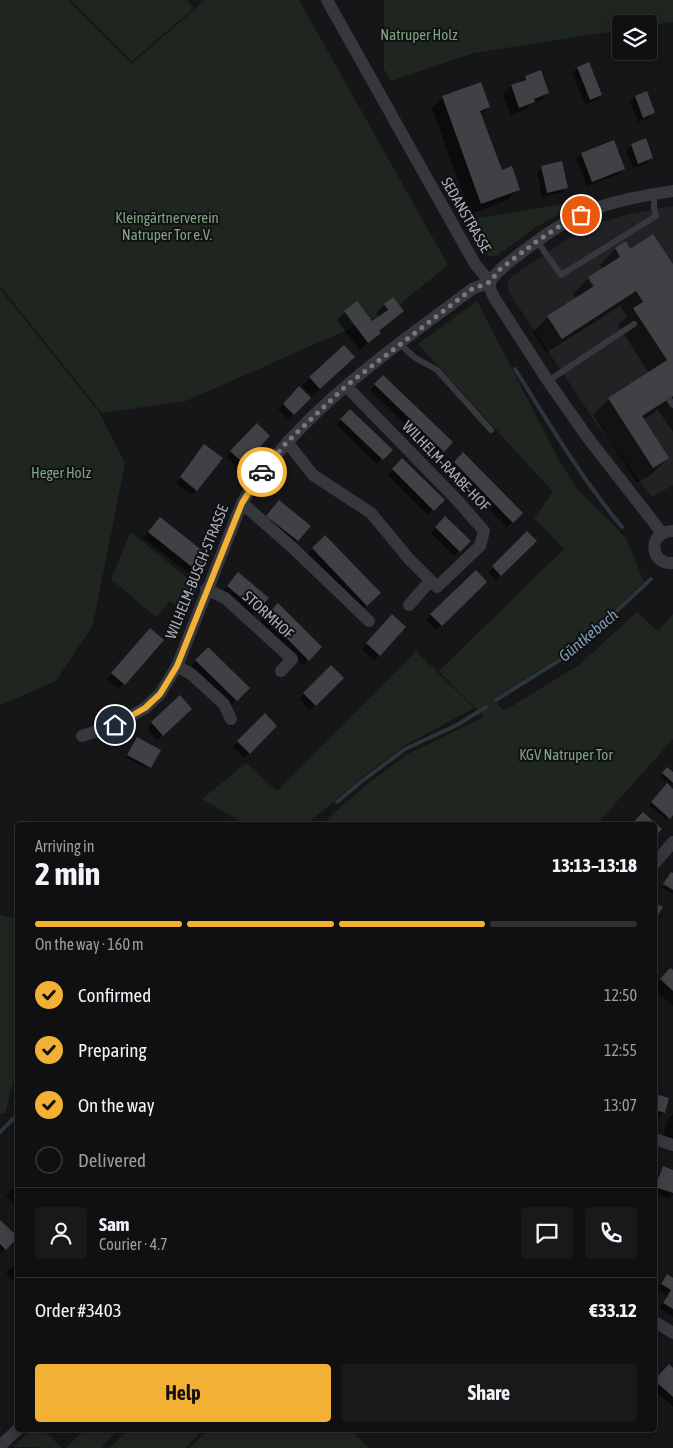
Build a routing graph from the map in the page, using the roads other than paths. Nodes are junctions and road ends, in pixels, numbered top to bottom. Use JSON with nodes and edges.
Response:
{"nodes":[{"id":1,"x":327,"y":0,"type":"edge"},
{"id":2,"x":673,"y":191,"type":"edge"},
{"id":3,"x":654,"y":194,"type":"junction"},
{"id":4,"x":537,"y":241,"type":"junction"},
{"id":5,"x":490,"y":282,"type":"junction"},
{"id":6,"x":634,"y":324,"type":"dead end"},
{"id":7,"x":400,"y":344,"type":"junction"},
{"id":8,"x":548,"y":381,"type":"junction"},
{"id":9,"x":346,"y":386,"type":"junction"},
{"id":10,"x":669,"y":399,"type":"dead end"},
{"id":11,"x":673,"y":405,"type":"edge"},
{"id":12,"x":491,"y":430,"type":"dead end"},
{"id":13,"x":287,"y":442,"type":"junction"},
{"id":14,"x":242,"y":503,"type":"junction"},
{"id":15,"x":667,"y":532,"type":"edge"},
{"id":16,"x":673,"y":563,"type":"edge"},
{"id":17,"x":430,"y":581,"type":"junction"},
{"id":18,"x":206,"y":589,"type":"junction"},
{"id":19,"x":409,"y":605,"type":"dead end"},
{"id":20,"x":369,"y":621,"type":"dead end"},
{"id":21,"x":177,"y":666,"type":"junction"},
{"id":22,"x":281,"y":671,"type":"dead end"},
{"id":23,"x":231,"y":719,"type":"dead end"},
{"id":24,"x":82,"y":736,"type":"dead end"},
{"id":25,"x":673,"y":842,"type":"edge"},
{"id":26,"x":657,"y":861,"type":"edge"},
{"id":27,"x":657,"y":1140,"type":"edge"},
{"id":28,"x":673,"y":1144,"type":"edge"},
{"id":29,"x":657,"y":1323,"type":"edge"},
{"id":30,"x":673,"y":1333,"type":"edge"},
{"id":31,"x":15,"y":1432,"type":"edge"},
{"id":32,"x":0,"y":1446,"type":"edge"}],
"edges":[{"from":1,"to":5,"type":"street","name":"SEDANSTRASSE"},
{"from":2,"to":3,"type":"street"},
{"from":3,"to":4,"type":"street"},
{"from":3,"to":4,"type":"lane"},
{"from":4,"to":5,"type":"street"},
{"from":5,"to":7,"type":"street","name":"WILHELM-BUSCH-STRASSE"},
{"from":5,"to":8,"type":"street","name":"SEDANSTRASSE"},
{"from":6,"to":8,"type":"lane"},
{"from":7,"to":9,"type":"street","name":"WILHELM-BUSCH-STRASSE"},
{"from":7,"to":12,"type":"lane"},
{"from":8,"to":15,"type":"street","name":"SEDANSTRASSE"},
{"from":9,"to":13,"type":"street","name":"WILHELM-BUSCH-STRASSE"},
{"from":9,"to":17,"type":"street","name":"WILHELM-RAABE-HOF"},
{"from":10,"to":11,"type":"lane"},
{"from":13,"to":14,"type":"street","name":"WILHELM-BUSCH-STRASSE"},
{"from":13,"to":17,"type":"street"},
{"from":14,"to":18,"type":"street","name":"WILHELM-BUSCH-STRASSE"},
{"from":14,"to":20,"type":"street"},
{"from":15,"to":16,"type":"street","name":"SEDANSTRASSE"},
{"from":17,"to":19,"type":"street"},
{"from":18,"to":21,"type":"street","name":"WILHELM-BUSCH-STRASSE"},
{"from":18,"to":22,"type":"street","name":"STORMHOF"},
{"from":21,"to":23,"type":"street"},
{"from":21,"to":24,"type":"street","name":"WILHELM-BUSCH-STRASSE"},
{"from":25,"to":26,"type":"street"},
{"from":27,"to":28,"type":"street"},
{"from":29,"to":30,"type":"street"},
{"from":31,"to":32,"type":"street"}]}
